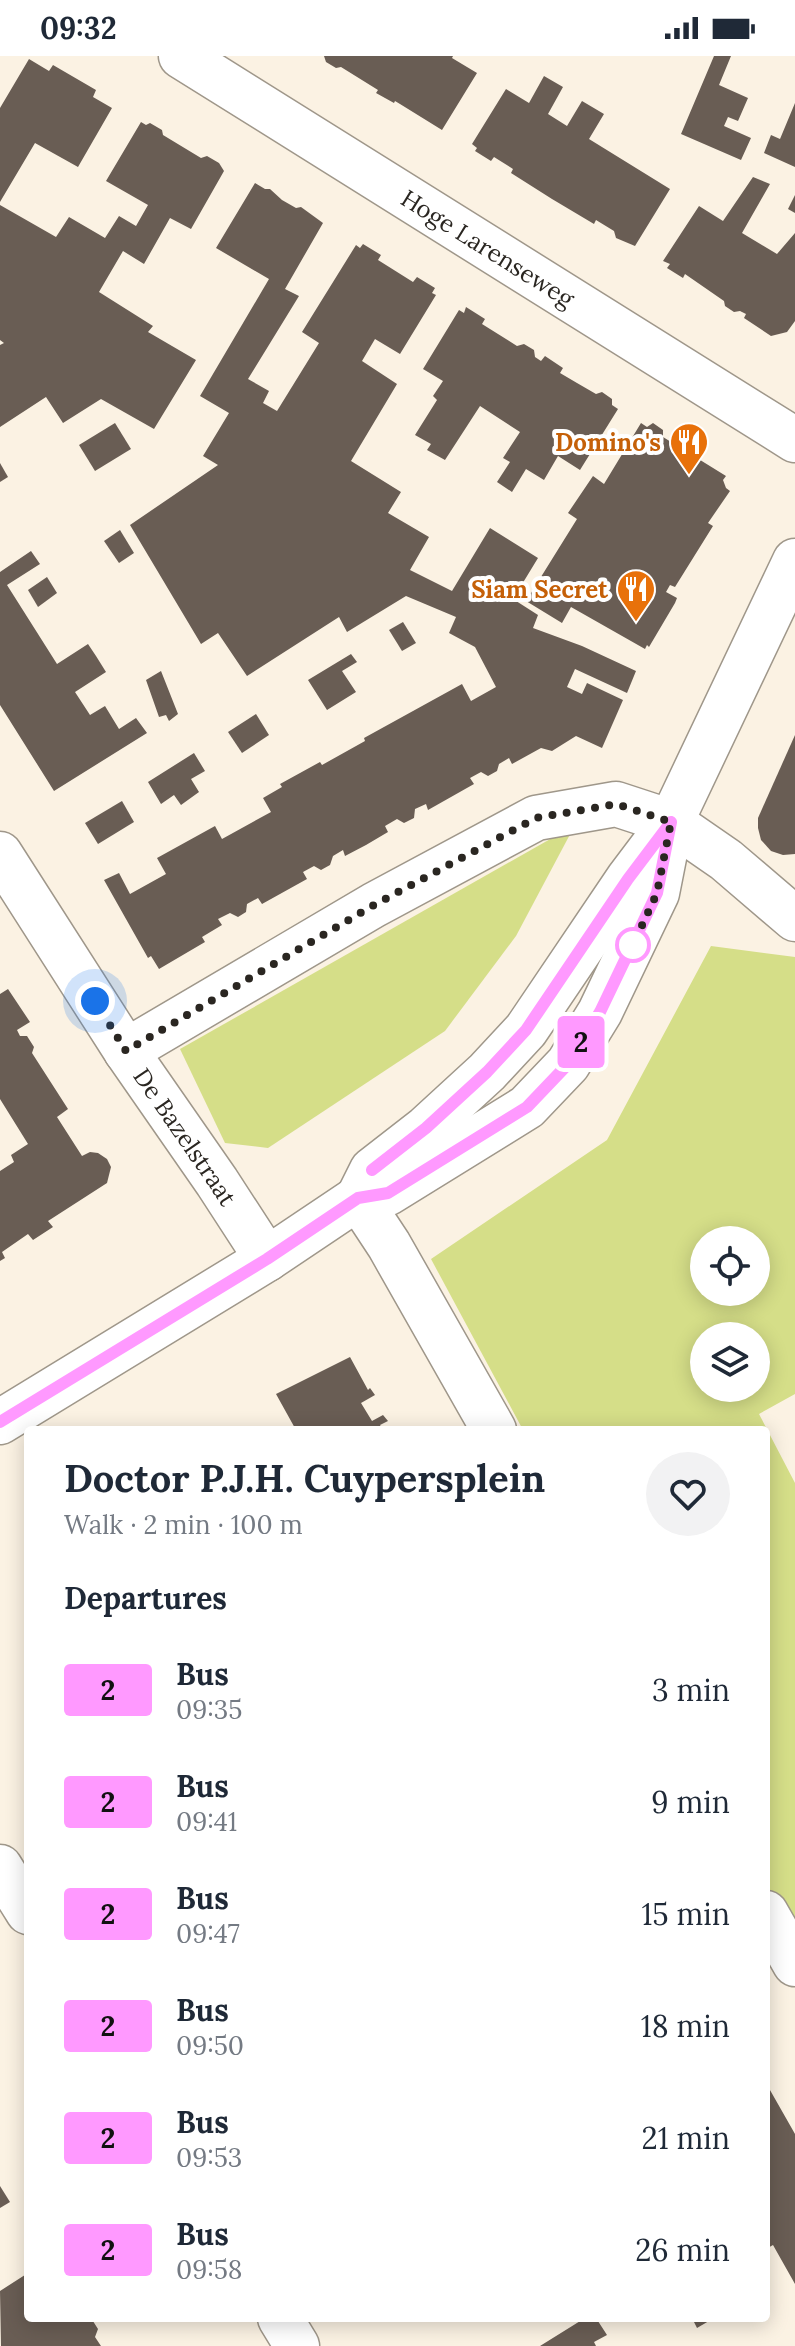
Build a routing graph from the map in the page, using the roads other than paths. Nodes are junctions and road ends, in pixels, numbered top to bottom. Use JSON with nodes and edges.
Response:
{"nodes":[{"id":1,"x":201,"y":61,"type":"edge"},
{"id":2,"x":795,"y":440,"type":"edge"},
{"id":3,"x":795,"y":561,"type":"edge"},
{"id":4,"x":671,"y":822,"type":"junction"},
{"id":5,"x":0,"y":854,"type":"edge"},
{"id":6,"x":795,"y":919,"type":"edge"},
{"id":7,"x":126,"y":1051,"type":"junction"},
{"id":8,"x":358,"y":1198,"type":"junction"},
{"id":9,"x":267,"y":1259,"type":"junction"},
{"id":10,"x":0,"y":1422,"type":"edge"},
{"id":11,"x":492,"y":1426,"type":"edge"},
{"id":12,"x":0,"y":1867,"type":"edge"},
{"id":13,"x":24,"y":1906,"type":"edge"},
{"id":14,"x":770,"y":1920,"type":"edge"},
{"id":15,"x":795,"y":1964,"type":"edge"},
{"id":16,"x":282,"y":2322,"type":"edge"},
{"id":17,"x":297,"y":2346,"type":"edge"}],
"edges":[{"from":1,"to":2,"type":"street","name":"Hoge Larenseweg"},
{"from":3,"to":4,"type":"street"},
{"from":4,"to":6,"type":"street"},
{"from":4,"to":7,"type":"street"},
{"from":4,"to":8,"type":"street"},
{"from":5,"to":7,"type":"street","name":"De Bazelstraat"},
{"from":7,"to":9,"type":"street","name":"De Bazelstraat"},
{"from":8,"to":9,"type":"street"},
{"from":8,"to":11,"type":"street"},
{"from":9,"to":10,"type":"street"},
{"from":12,"to":13,"type":"street"},
{"from":14,"to":15,"type":"street"},
{"from":16,"to":17,"type":"street"}]}
